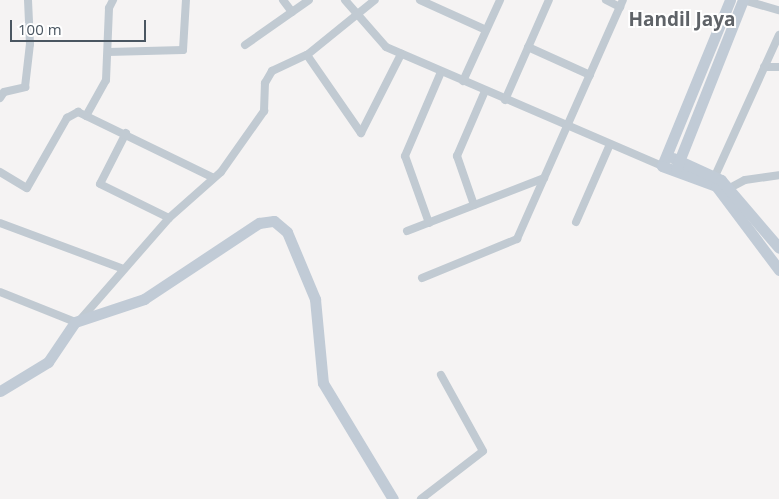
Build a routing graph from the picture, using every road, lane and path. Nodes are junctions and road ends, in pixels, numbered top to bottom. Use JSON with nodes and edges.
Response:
{"nodes":[{"id":1,"x":28,"y":0,"type":"edge"},
{"id":2,"x":113,"y":0,"type":"edge"},
{"id":3,"x":186,"y":0,"type":"edge"},
{"id":4,"x":283,"y":0,"type":"edge"},
{"id":5,"x":309,"y":0,"type":"edge"},
{"id":6,"x":345,"y":0,"type":"edge"},
{"id":7,"x":375,"y":0,"type":"edge"},
{"id":8,"x":420,"y":0,"type":"edge"},
{"id":9,"x":500,"y":0,"type":"edge"},
{"id":10,"x":550,"y":0,"type":"edge"},
{"id":11,"x":606,"y":0,"type":"edge"},
{"id":12,"x":730,"y":0,"type":"edge"},
{"id":13,"x":743,"y":0,"type":"edge"},
{"id":14,"x":622,"y":3,"type":"edge"},
{"id":15,"x":779,"y":10,"type":"edge"},
{"id":16,"x":292,"y":12,"type":"junction"},
{"id":17,"x":357,"y":16,"type":"junction"},
{"id":18,"x":486,"y":30,"type":"junction"},
{"id":19,"x":779,"y":35,"type":"edge"},
{"id":20,"x":245,"y":45,"type":"dead end"},
{"id":21,"x":528,"y":47,"type":"junction"},
{"id":22,"x":108,"y":52,"type":"junction"},
{"id":23,"x":401,"y":54,"type":"junction"},
{"id":24,"x":307,"y":55,"type":"junction"},
{"id":25,"x":779,"y":67,"type":"edge"},
{"id":26,"x":764,"y":68,"type":"junction"},
{"id":27,"x":442,"y":72,"type":"junction"},
{"id":28,"x":590,"y":74,"type":"junction"},
{"id":29,"x":695,"y":77,"type":"junction"},
{"id":30,"x":463,"y":81,"type":"junction"},
{"id":31,"x":709,"y":83,"type":"junction"},
{"id":32,"x":485,"y":91,"type":"junction"},
{"id":33,"x":0,"y":98,"type":"edge"},
{"id":34,"x":505,"y":100,"type":"junction"},
{"id":35,"x":86,"y":116,"type":"junction"},
{"id":36,"x":567,"y":126,"type":"junction"},
{"id":37,"x":126,"y":132,"type":"junction"},
{"id":38,"x":610,"y":144,"type":"junction"},
{"id":39,"x":663,"y":161,"type":"junction"},
{"id":40,"x":678,"y":164,"type":"junction"},
{"id":41,"x":779,"y":175,"type":"edge"},
{"id":42,"x":716,"y":176,"type":"junction"},
{"id":43,"x":2,"y":177,"type":"edge"},
{"id":44,"x":212,"y":177,"type":"junction"},
{"id":45,"x":544,"y":178,"type":"junction"},
{"id":46,"x":727,"y":191,"type":"junction"},
{"id":47,"x":474,"y":206,"type":"junction"},
{"id":48,"x":743,"y":212,"type":"junction"},
{"id":49,"x":169,"y":218,"type":"junction"},
{"id":50,"x":0,"y":222,"type":"edge"},
{"id":51,"x":576,"y":222,"type":"dead end"},
{"id":52,"x":429,"y":223,"type":"junction"},
{"id":53,"x":407,"y":231,"type":"dead end"},
{"id":54,"x":779,"y":248,"type":"edge"},
{"id":55,"x":122,"y":268,"type":"junction"},
{"id":56,"x":779,"y":270,"type":"edge"},
{"id":57,"x":422,"y":278,"type":"dead end"},
{"id":58,"x":0,"y":292,"type":"edge"},
{"id":59,"x":78,"y":321,"type":"junction"},
{"id":60,"x":441,"y":375,"type":"dead end"},
{"id":61,"x":0,"y":391,"type":"edge"},
{"id":62,"x":393,"y":499,"type":"edge"},
{"id":63,"x":421,"y":499,"type":"edge"}],
"edges":[{"from":1,"to":33,"type":"street"},
{"from":2,"to":22,"type":"street"},
{"from":3,"to":22,"type":"street"},
{"from":4,"to":16,"type":"street"},
{"from":5,"to":16,"type":"street"},
{"from":6,"to":17,"type":"street"},
{"from":7,"to":17,"type":"street"},
{"from":8,"to":18,"type":"street"},
{"from":9,"to":18,"type":"street"},
{"from":10,"to":21,"type":"street"},
{"from":11,"to":14,"type":"street"},
{"from":12,"to":29,"type":"street"},
{"from":13,"to":15,"type":"street"},
{"from":13,"to":31,"type":"street"},
{"from":14,"to":28,"type":"street"},
{"from":16,"to":20,"type":"street"},
{"from":17,"to":23,"type":"street"},
{"from":17,"to":24,"type":"street"},
{"from":18,"to":30,"type":"street"},
{"from":19,"to":26,"type":"street"},
{"from":21,"to":28,"type":"street"},
{"from":21,"to":34,"type":"street"},
{"from":22,"to":35,"type":"street"},
{"from":23,"to":24,"type":"street"},
{"from":23,"to":27,"type":"street"},
{"from":24,"to":44,"type":"street"},
{"from":25,"to":26,"type":"street"},
{"from":26,"to":42,"type":"street"},
{"from":27,"to":30,"type":"street"},
{"from":27,"to":52,"type":"street"},
{"from":28,"to":36,"type":"street"},
{"from":29,"to":31,"type":"street"},
{"from":29,"to":39,"type":"street"},
{"from":30,"to":32,"type":"street"},
{"from":31,"to":40,"type":"street"},
{"from":32,"to":34,"type":"street"},
{"from":32,"to":47,"type":"street"},
{"from":34,"to":36,"type":"street"},
{"from":35,"to":37,"type":"street"},
{"from":35,"to":43,"type":"street"},
{"from":36,"to":38,"type":"street"},
{"from":36,"to":45,"type":"street"},
{"from":37,"to":44,"type":"street"},
{"from":37,"to":49,"type":"street"},
{"from":38,"to":39,"type":"street"},
{"from":38,"to":51,"type":"street"},
{"from":39,"to":40,"type":"street"},
{"from":40,"to":42,"type":"street"},
{"from":40,"to":46,"type":"street"},
{"from":41,"to":46,"type":"street"},
{"from":42,"to":46,"type":"street"},
{"from":44,"to":49,"type":"street"},
{"from":45,"to":47,"type":"street"},
{"from":45,"to":57,"type":"street"},
{"from":46,"to":48,"type":"street"},
{"from":47,"to":52,"type":"street"},
{"from":48,"to":54,"type":"street"},
{"from":48,"to":56,"type":"street"},
{"from":49,"to":55,"type":"street"},
{"from":50,"to":55,"type":"street"},
{"from":52,"to":53,"type":"street"},
{"from":55,"to":59,"type":"street"},
{"from":58,"to":59,"type":"street"},
{"from":59,"to":61,"type":"street"},
{"from":59,"to":62,"type":"street"},
{"from":60,"to":63,"type":"street"}]}
